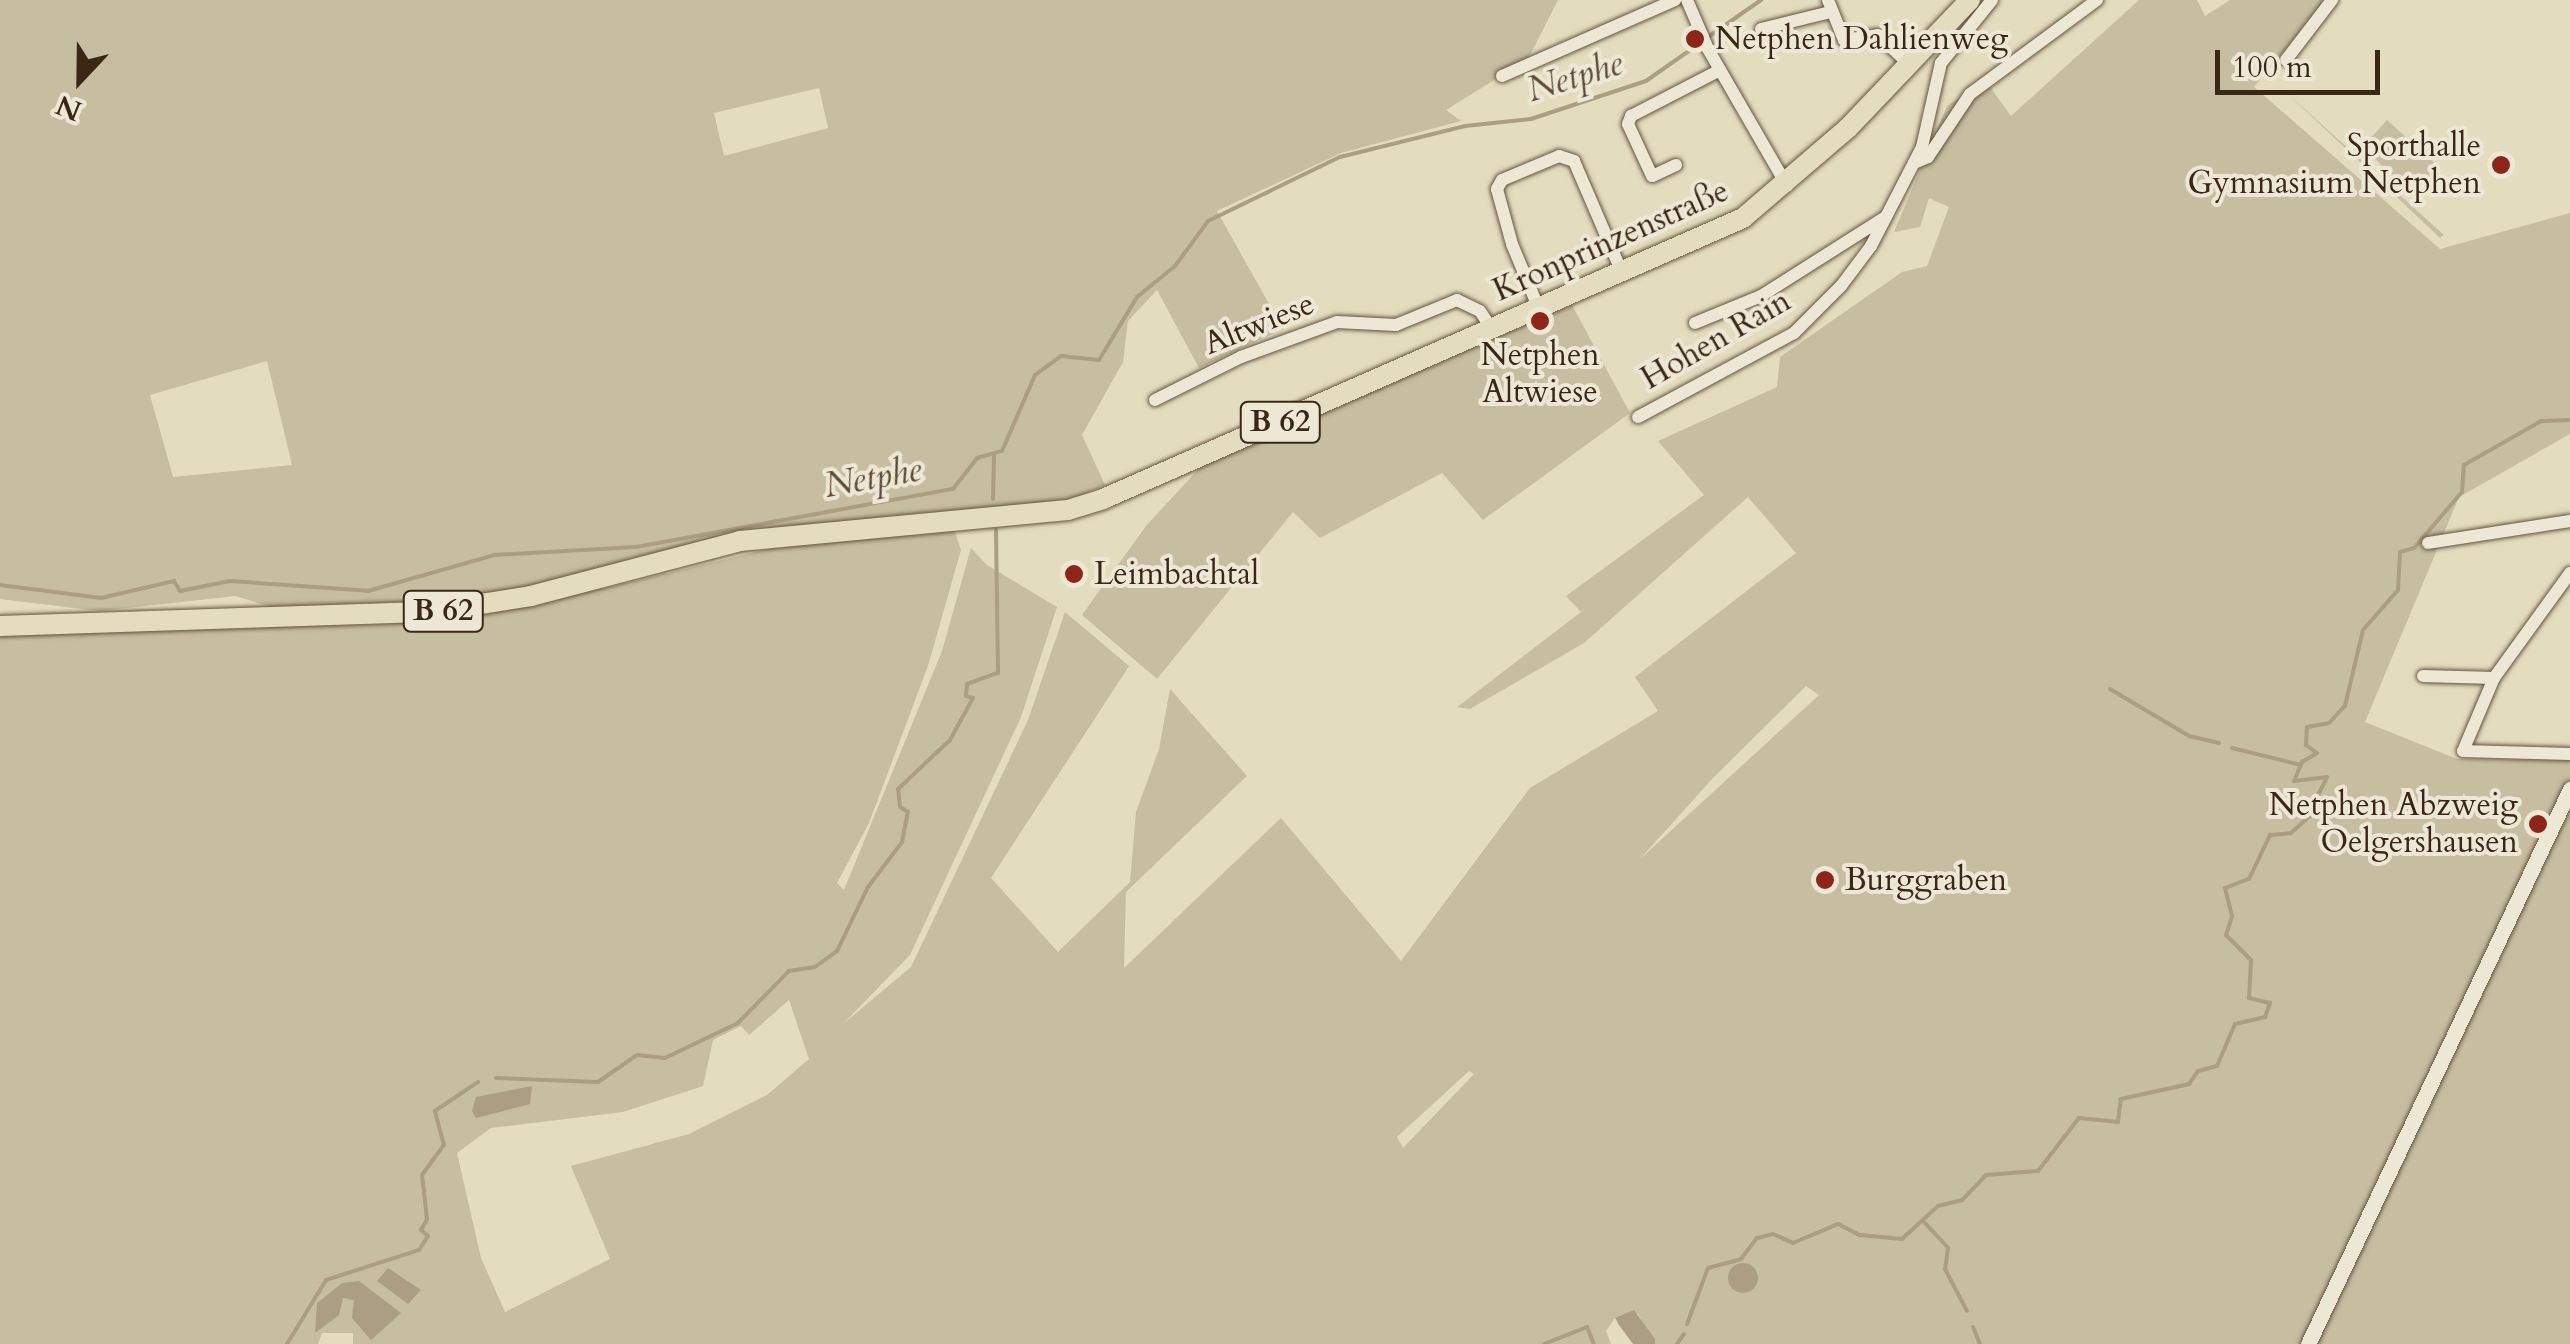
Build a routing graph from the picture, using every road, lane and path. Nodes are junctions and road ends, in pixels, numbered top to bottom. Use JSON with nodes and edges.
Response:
{"nodes":[{"id":1,"x":1675,"y":0,"type":"edge"},
{"id":2,"x":1688,"y":0,"type":"edge"},
{"id":3,"x":1970,"y":0,"type":"edge"},
{"id":4,"x":1992,"y":0,"type":"edge"},
{"id":5,"x":2097,"y":0,"type":"edge"},
{"id":6,"x":2332,"y":0,"type":"edge"},
{"id":7,"x":1830,"y":6,"type":"edge"},
{"id":8,"x":1761,"y":28,"type":"dead end"},
{"id":9,"x":2286,"y":60,"type":"dead end"},
{"id":10,"x":1909,"y":64,"type":"junction"},
{"id":11,"x":1720,"y":70,"type":"junction"},
{"id":12,"x":1502,"y":76,"type":"dead end"},
{"id":13,"x":1914,"y":163,"type":"junction"},
{"id":14,"x":1676,"y":165,"type":"dead end"},
{"id":15,"x":1787,"y":186,"type":"junction"},
{"id":16,"x":1886,"y":216,"type":"junction"},
{"id":17,"x":1621,"y":270,"type":"junction"},
{"id":18,"x":1538,"y":309,"type":"junction"},
{"id":19,"x":1695,"y":324,"type":"dead end"},
{"id":20,"x":1491,"y":328,"type":"junction"},
{"id":21,"x":1155,"y":400,"type":"dead end"},
{"id":22,"x":1638,"y":417,"type":"dead end"},
{"id":23,"x":2570,"y":521,"type":"edge"},
{"id":24,"x":2428,"y":543,"type":"dead end"},
{"id":25,"x":2570,"y":573,"type":"edge"},
{"id":26,"x":0,"y":626,"type":"edge"},
{"id":27,"x":2423,"y":676,"type":"dead end"},
{"id":28,"x":2494,"y":678,"type":"junction"},
{"id":29,"x":2570,"y":754,"type":"edge"},
{"id":30,"x":2570,"y":789,"type":"edge"},
{"id":31,"x":2308,"y":1344,"type":"edge"}],
"edges":[{"from":1,"to":12,"type":"street"},
{"from":2,"to":11,"type":"street"},
{"from":3,"to":10,"type":"main road","name":"Kronprinzenstraße","number":"B 62"},
{"from":4,"to":13,"type":"street","name":"Hohen Rain"},
{"from":5,"to":13,"type":"street"},
{"from":6,"to":9,"type":"street"},
{"from":7,"to":8,"type":"street"},
{"from":7,"to":10,"type":"street"},
{"from":10,"to":15,"type":"main road","name":"Kronprinzenstraße","number":"B 62"},
{"from":11,"to":14,"type":"street"},
{"from":11,"to":15,"type":"street"},
{"from":13,"to":16,"type":"street","name":"Hohen Rain"},
{"from":15,"to":17,"type":"main road","name":"Kronprinzenstraße","number":"B 62"},
{"from":16,"to":19,"type":"street"},
{"from":16,"to":22,"type":"street","name":"Hohen Rain"},
{"from":17,"to":18,"type":"main road","name":"Kronprinzenstraße","number":"B 62"},
{"from":17,"to":18,"type":"street"},
{"from":18,"to":20,"type":"main road","name":"Kronprinzenstraße","number":"B 62"},
{"from":20,"to":21,"type":"street","name":"Altwiese"},
{"from":20,"to":26,"type":"main road","number":"B 62"},
{"from":23,"to":24,"type":"street"},
{"from":25,"to":28,"type":"street"},
{"from":27,"to":28,"type":"street"},
{"from":28,"to":29,"type":"street"},
{"from":30,"to":31,"type":"street"}]}
